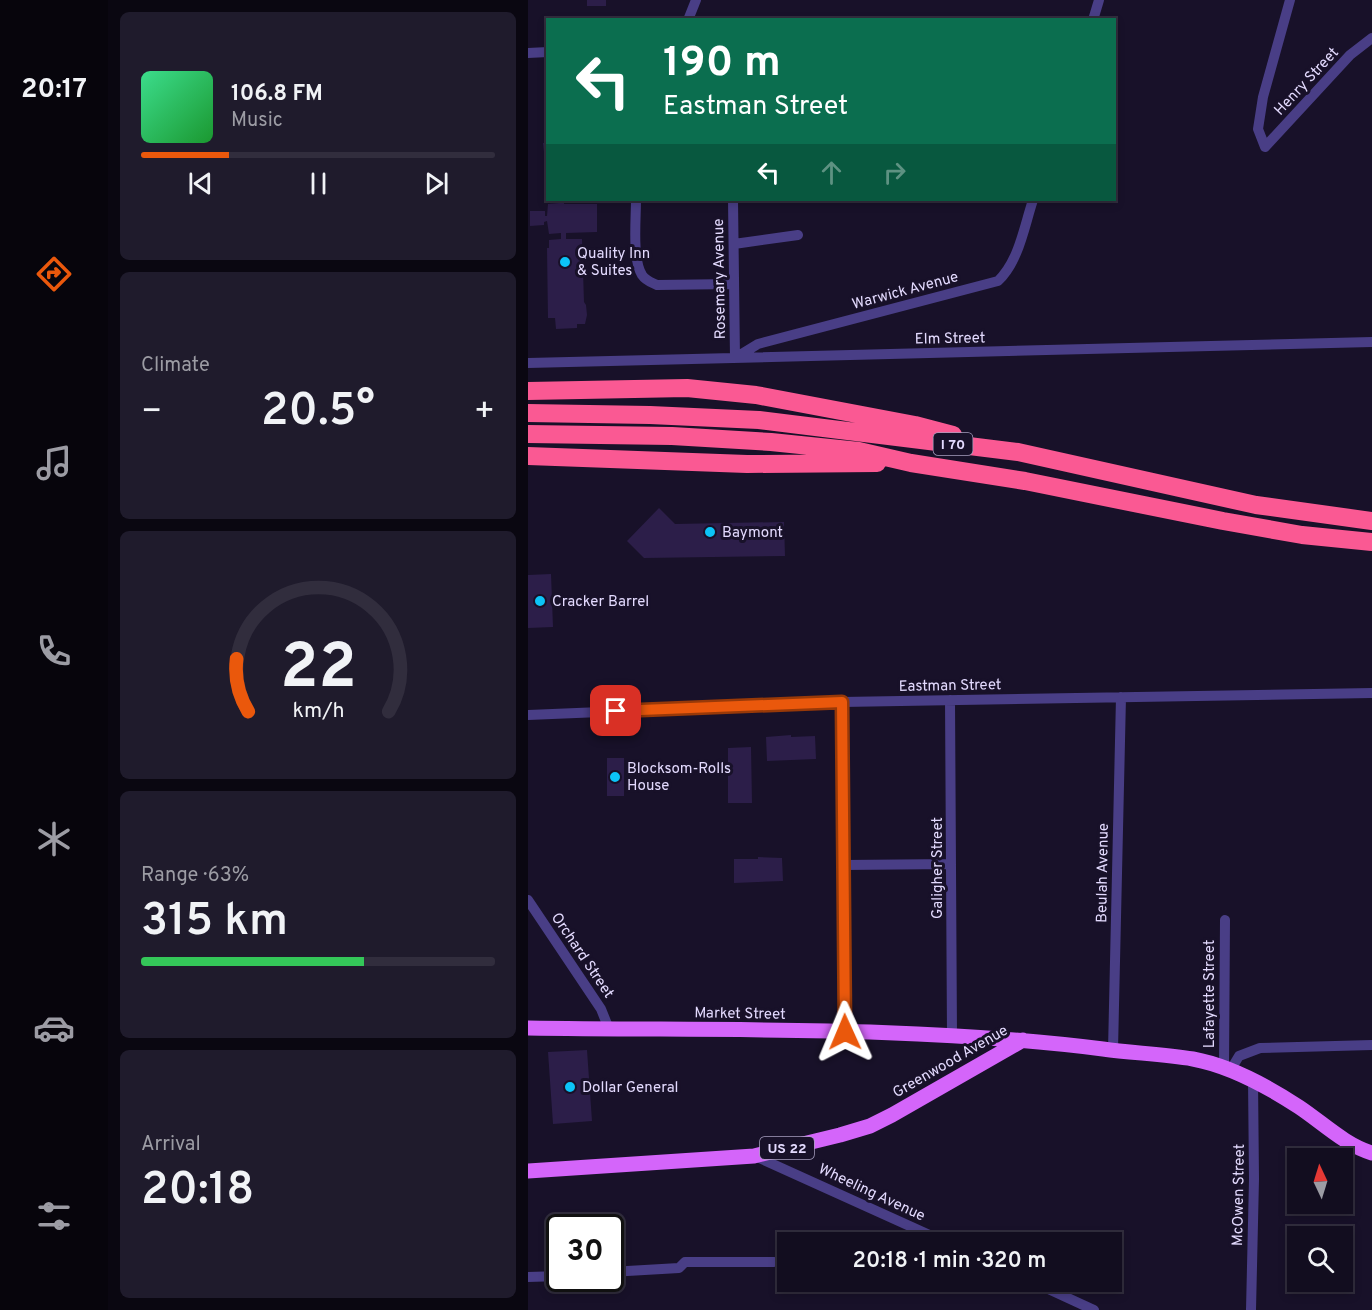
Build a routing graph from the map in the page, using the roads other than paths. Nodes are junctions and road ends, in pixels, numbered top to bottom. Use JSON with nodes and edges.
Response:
{"nodes":[{"id":1,"x":696,"y":0,"type":"edge"},
{"id":2,"x":1099,"y":0,"type":"edge"},
{"id":3,"x":1290,"y":0,"type":"edge"},
{"id":4,"x":689,"y":18,"type":"edge"},
{"id":5,"x":1094,"y":18,"type":"edge"},
{"id":6,"x":1372,"y":38,"type":"edge"},
{"id":7,"x":528,"y":52,"type":"edge"},
{"id":8,"x":546,"y":52,"type":"edge"},
{"id":9,"x":636,"y":201,"type":"edge"},
{"id":10,"x":733,"y":201,"type":"edge"},
{"id":11,"x":1033,"y":201,"type":"edge"},
{"id":12,"x":798,"y":235,"type":"dead end"},
{"id":13,"x":734,"y":244,"type":"junction"},
{"id":14,"x":733,"y":284,"type":"junction"},
{"id":15,"x":1372,"y":342,"type":"edge"},
{"id":16,"x":735,"y":358,"type":"junction"},
{"id":17,"x":528,"y":363,"type":"edge"},
{"id":18,"x":528,"y":391,"type":"edge"},
{"id":19,"x":528,"y":413,"type":"edge"},
{"id":20,"x":528,"y":434,"type":"edge"},
{"id":21,"x":1018,"y":452,"type":"junction"},
{"id":22,"x":528,"y":456,"type":"edge"},
{"id":23,"x":912,"y":463,"type":"junction"},
{"id":24,"x":1372,"y":521,"type":"edge"},
{"id":25,"x":1372,"y":542,"type":"edge"},
{"id":26,"x":1372,"y":693,"type":"edge"},
{"id":27,"x":1121,"y":697,"type":"junction"},
{"id":28,"x":950,"y":700,"type":"junction"},
{"id":29,"x":842,"y":702,"type":"junction"},
{"id":30,"x":528,"y":715,"type":"edge"},
{"id":31,"x":951,"y":864,"type":"junction"},
{"id":32,"x":844,"y":865,"type":"junction"},
{"id":33,"x":528,"y":900,"type":"edge"},
{"id":34,"x":1225,"y":921,"type":"dead end"},
{"id":35,"x":528,"y":1028,"type":"edge"},
{"id":36,"x":609,"y":1029,"type":"junction"},
{"id":37,"x":845,"y":1032,"type":"junction"},
{"id":38,"x":952,"y":1036,"type":"junction"},
{"id":39,"x":1023,"y":1040,"type":"junction"},
{"id":40,"x":1372,"y":1045,"type":"edge"},
{"id":41,"x":1113,"y":1050,"type":"junction"},
{"id":42,"x":1227,"y":1070,"type":"junction"},
{"id":43,"x":1253,"y":1080,"type":"junction"},
{"id":44,"x":1372,"y":1153,"type":"edge"},
{"id":45,"x":754,"y":1155,"type":"junction"},
{"id":46,"x":528,"y":1171,"type":"edge"},
{"id":47,"x":923,"y":1232,"type":"edge"},
{"id":48,"x":774,"y":1262,"type":"dead end"},
{"id":49,"x":624,"y":1271,"type":"edge"},
{"id":50,"x":546,"y":1276,"type":"edge"},
{"id":51,"x":528,"y":1277,"type":"edge"},
{"id":52,"x":1054,"y":1292,"type":"edge"},
{"id":53,"x":1094,"y":1310,"type":"edge"},
{"id":54,"x":1251,"y":1310,"type":"edge"}],
"edges":[{"from":1,"to":4,"type":"street"},
{"from":2,"to":5,"type":"street"},
{"from":3,"to":6,"type":"street","name":"Henry Street"},
{"from":7,"to":8,"type":"street"},
{"from":9,"to":14,"type":"street"},
{"from":10,"to":13,"type":"street","name":"Rosemary Avenue"},
{"from":11,"to":16,"type":"street","name":"Warwick Avenue"},
{"from":12,"to":13,"type":"street"},
{"from":13,"to":14,"type":"street","name":"Rosemary Avenue"},
{"from":14,"to":16,"type":"street","name":"Rosemary Avenue"},
{"from":15,"to":16,"type":"street","name":"Elm Street"},
{"from":16,"to":17,"type":"street","name":"Elm Street"},
{"from":18,"to":21,"type":"highway"},
{"from":19,"to":21,"type":"highway","number":"I 70"},
{"from":20,"to":23,"type":"highway","number":"I 70"},
{"from":21,"to":24,"type":"highway","number":"I 70"},
{"from":22,"to":23,"type":"highway"},
{"from":23,"to":25,"type":"highway","number":"I 70"},
{"from":26,"to":27,"type":"street","name":"Eastman Street"},
{"from":27,"to":28,"type":"street","name":"Eastman Street"},
{"from":27,"to":41,"type":"street","name":"Beulah Avenue"},
{"from":28,"to":29,"type":"street","name":"Eastman Street"},
{"from":28,"to":31,"type":"street","name":"Galigher Street"},
{"from":29,"to":30,"type":"street","name":"Eastman Street"},
{"from":29,"to":32,"type":"street"},
{"from":31,"to":32,"type":"street"},
{"from":31,"to":38,"type":"street","name":"Galigher Street"},
{"from":32,"to":37,"type":"street"},
{"from":33,"to":36,"type":"street","name":"Orchard Street"},
{"from":34,"to":42,"type":"street","name":"Lafayette Street"},
{"from":35,"to":36,"type":"main road","name":"Market Street"},
{"from":36,"to":37,"type":"main road","name":"Market Street"},
{"from":37,"to":38,"type":"main road","name":"Market Street"},
{"from":38,"to":39,"type":"main road","name":"Market Street"},
{"from":39,"to":41,"type":"main road","name":"Greenwood Avenue"},
{"from":39,"to":45,"type":"main road","name":"Greenwood Avenue","number":"US 22"},
{"from":40,"to":42,"type":"street"},
{"from":41,"to":42,"type":"main road","name":"Greenwood Avenue"},
{"from":42,"to":43,"type":"main road","name":"Greenwood Avenue"},
{"from":43,"to":44,"type":"main road","name":"Greenwood Avenue"},
{"from":43,"to":54,"type":"street","name":"McOwen Street"},
{"from":45,"to":46,"type":"main road","name":"Greenwood Avenue","number":"US 22"},
{"from":45,"to":47,"type":"street","name":"Wheeling Avenue"},
{"from":48,"to":49,"type":"street"},
{"from":50,"to":51,"type":"street"},
{"from":52,"to":53,"type":"street"}]}
